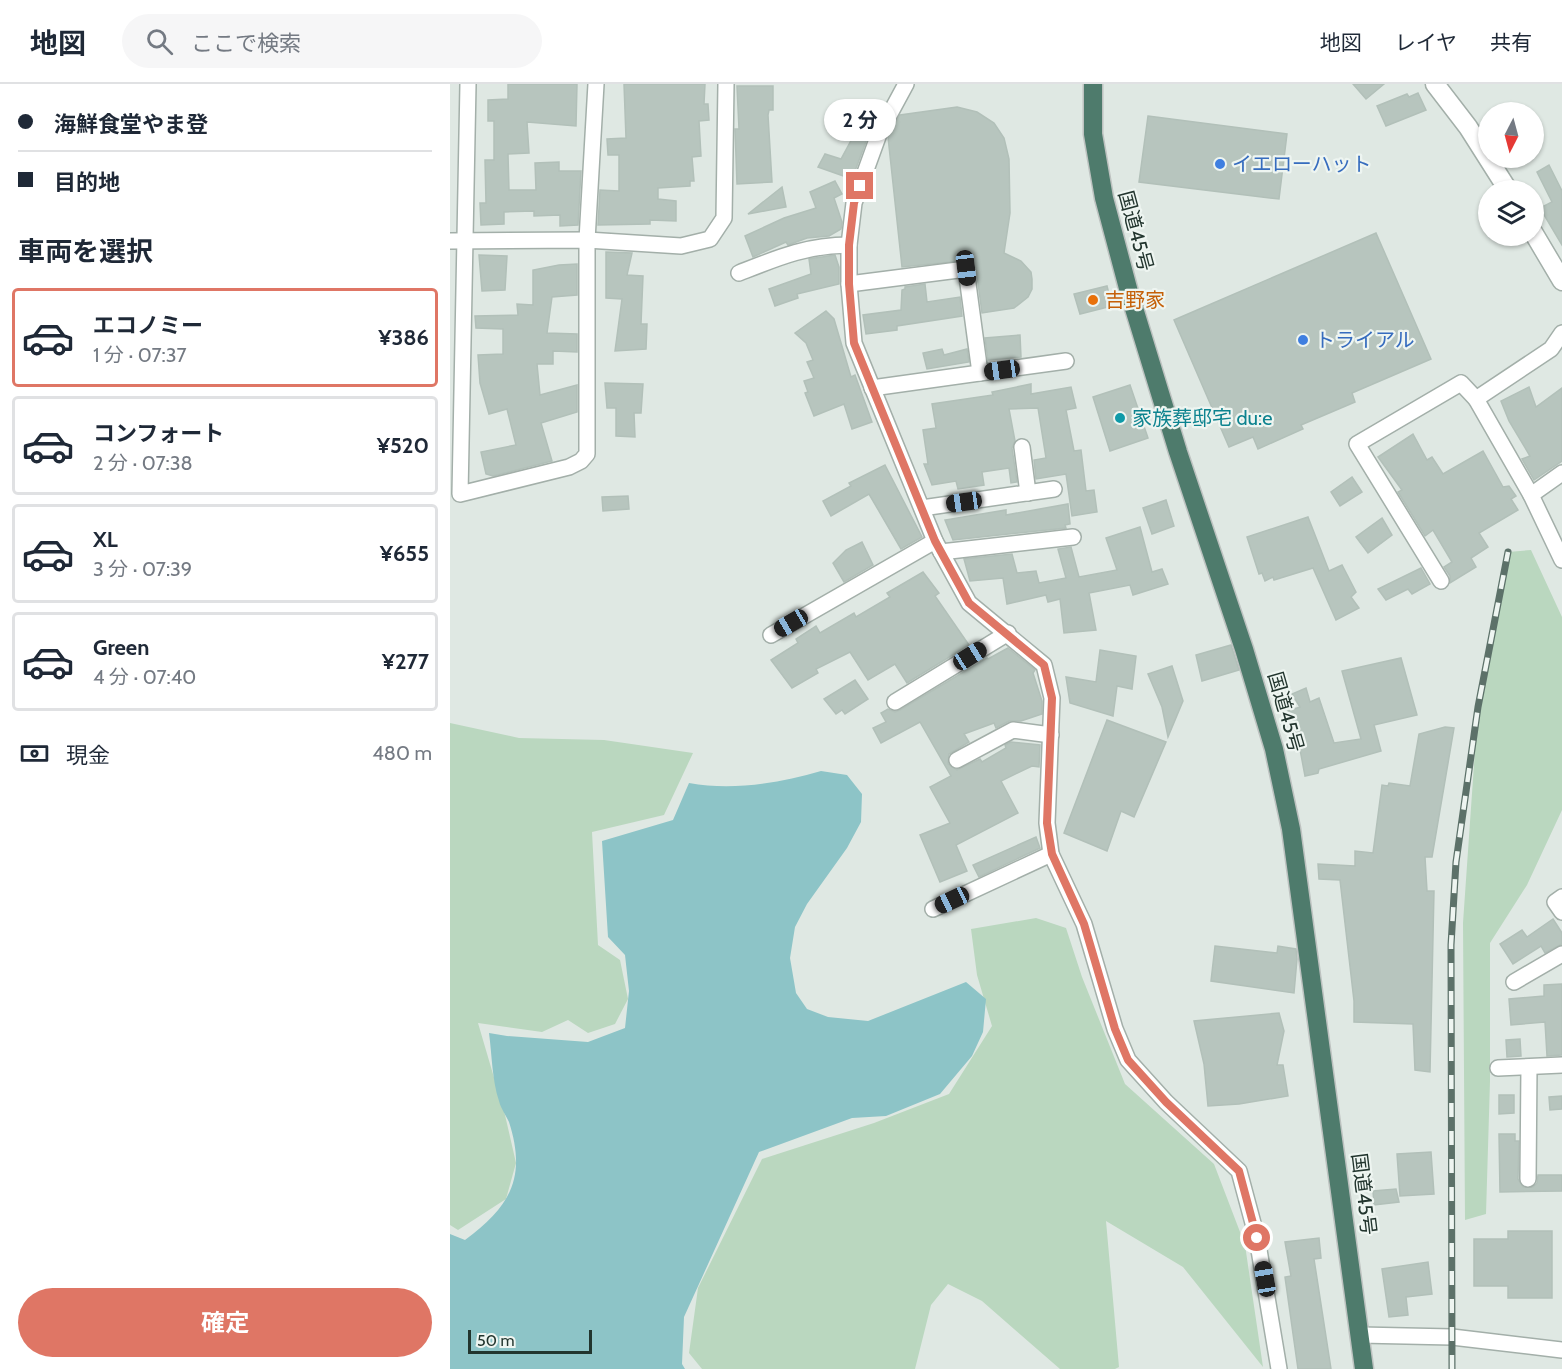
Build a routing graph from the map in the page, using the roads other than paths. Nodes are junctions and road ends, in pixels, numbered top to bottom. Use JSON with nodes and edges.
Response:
{"nodes":[{"id":1,"x":468,"y":84,"type":"edge"},
{"id":2,"x":596,"y":84,"type":"edge"},
{"id":3,"x":726,"y":84,"type":"edge"},
{"id":4,"x":906,"y":84,"type":"edge"},
{"id":5,"x":1093,"y":84,"type":"edge"},
{"id":6,"x":1435,"y":84,"type":"edge"},
{"id":7,"x":1502,"y":180,"type":"edge"},
{"id":8,"x":587,"y":240,"type":"junction"},
{"id":9,"x":458,"y":241,"type":"edge"},
{"id":10,"x":849,"y":245,"type":"junction"},
{"id":11,"x":1541,"y":246,"type":"edge"},
{"id":12,"x":739,"y":273,"type":"dead end"},
{"id":13,"x":1562,"y":281,"type":"edge"},
{"id":14,"x":849,"y":284,"type":"junction"},
{"id":15,"x":1562,"y":333,"type":"edge"},
{"id":16,"x":1066,"y":361,"type":"dead end"},
{"id":17,"x":980,"y":373,"type":"junction"},
{"id":18,"x":873,"y":388,"type":"junction"},
{"id":19,"x":1476,"y":399,"type":"junction"},
{"id":20,"x":1022,"y":447,"type":"dead end"},
{"id":21,"x":1562,"y":473,"type":"edge"},
{"id":22,"x":1054,"y":489,"type":"dead end"},
{"id":23,"x":1028,"y":493,"type":"junction"},
{"id":24,"x":1531,"y":495,"type":"junction"},
{"id":25,"x":922,"y":507,"type":"junction"},
{"id":26,"x":1073,"y":537,"type":"dead end"},
{"id":27,"x":938,"y":547,"type":"junction"},
{"id":28,"x":1562,"y":560,"type":"edge"},
{"id":29,"x":1441,"y":581,"type":"dead end"},
{"id":30,"x":1008,"y":633,"type":"junction"},
{"id":31,"x":771,"y":635,"type":"dead end"},
{"id":32,"x":896,"y":702,"type":"dead end"},
{"id":33,"x":1051,"y":735,"type":"junction"},
{"id":34,"x":957,"y":760,"type":"dead end"},
{"id":35,"x":1052,"y":854,"type":"junction"},
{"id":36,"x":1562,"y":897,"type":"edge"},
{"id":37,"x":933,"y":909,"type":"dead end"},
{"id":38,"x":1562,"y":912,"type":"edge"},
{"id":39,"x":1562,"y":954,"type":"edge"},
{"id":40,"x":1514,"y":982,"type":"dead end"},
{"id":41,"x":1562,"y":1065,"type":"edge"},
{"id":42,"x":1529,"y":1067,"type":"junction"},
{"id":43,"x":1498,"y":1068,"type":"dead end"},
{"id":44,"x":1528,"y":1179,"type":"dead end"},
{"id":45,"x":1360,"y":1335,"type":"junction"},
{"id":46,"x":1562,"y":1350,"type":"edge"},
{"id":47,"x":1280,"y":1369,"type":"edge"},
{"id":48,"x":1365,"y":1369,"type":"edge"}],
"edges":[{"from":1,"to":9,"type":"street"},
{"from":2,"to":8,"type":"street"},
{"from":3,"to":8,"type":"street"},
{"from":4,"to":10,"type":"street"},
{"from":5,"to":45,"type":"highway","name":"国道45号"},
{"from":6,"to":7,"type":"street"},
{"from":8,"to":9,"type":"street"},
{"from":8,"to":9,"type":"street"},
{"from":10,"to":12,"type":"street"},
{"from":10,"to":14,"type":"street"},
{"from":11,"to":13,"type":"street"},
{"from":14,"to":17,"type":"street"},
{"from":14,"to":18,"type":"street"},
{"from":15,"to":19,"type":"street"},
{"from":16,"to":17,"type":"street"},
{"from":17,"to":18,"type":"street"},
{"from":18,"to":25,"type":"street"},
{"from":19,"to":24,"type":"street"},
{"from":19,"to":29,"type":"street"},
{"from":20,"to":23,"type":"street"},
{"from":21,"to":24,"type":"street"},
{"from":22,"to":23,"type":"street"},
{"from":23,"to":25,"type":"street"},
{"from":24,"to":28,"type":"street"},
{"from":25,"to":27,"type":"street"},
{"from":26,"to":27,"type":"street"},
{"from":27,"to":30,"type":"street"},
{"from":27,"to":31,"type":"street"},
{"from":30,"to":32,"type":"street"},
{"from":30,"to":33,"type":"street"},
{"from":33,"to":34,"type":"street"},
{"from":33,"to":35,"type":"street"},
{"from":35,"to":37,"type":"street"},
{"from":35,"to":47,"type":"street"},
{"from":36,"to":38,"type":"street"},
{"from":39,"to":40,"type":"street"},
{"from":41,"to":42,"type":"street"},
{"from":42,"to":43,"type":"street"},
{"from":42,"to":44,"type":"street"},
{"from":45,"to":46,"type":"street"},
{"from":45,"to":48,"type":"highway","name":"国道45号"}]}
